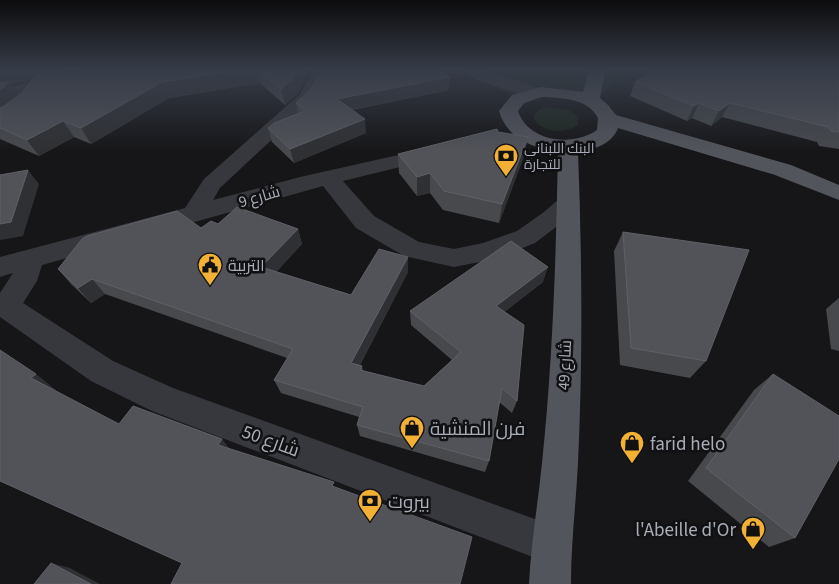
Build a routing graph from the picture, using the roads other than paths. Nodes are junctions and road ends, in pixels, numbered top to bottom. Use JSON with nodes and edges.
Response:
{"nodes":[{"id":1,"x":32,"y":97,"type":"edge"},
{"id":2,"x":306,"y":97,"type":"edge"},
{"id":3,"x":506,"y":97,"type":"edge"},
{"id":4,"x":523,"y":97,"type":"edge"},
{"id":5,"x":580,"y":97,"type":"edge"},
{"id":6,"x":591,"y":97,"type":"edge"},
{"id":7,"x":590,"y":101,"type":"junction"},
{"id":8,"x":513,"y":103,"type":"junction"},
{"id":9,"x":24,"y":109,"type":"edge"},
{"id":10,"x":609,"y":119,"type":"junction"},
{"id":11,"x":521,"y":133,"type":"junction"},
{"id":12,"x":496,"y":138,"type":"edge"},
{"id":13,"x":568,"y":146,"type":"junction"},
{"id":14,"x":453,"y":149,"type":"edge"},
{"id":15,"x":328,"y":178,"type":"junction"},
{"id":16,"x":839,"y":193,"type":"edge"},
{"id":17,"x":568,"y":203,"type":"junction"},
{"id":18,"x":193,"y":214,"type":"junction"},
{"id":19,"x":31,"y":259,"type":"junction"},
{"id":20,"x":0,"y":267,"type":"edge"},
{"id":21,"x":3,"y":306,"type":"edge"},
{"id":22,"x":551,"y":544,"type":"junction"},
{"id":23,"x":550,"y":584,"type":"edge"}],
"edges":[{"from":1,"to":9,"type":"street"},
{"from":2,"to":18,"type":"street"},
{"from":3,"to":8,"type":"street"},
{"from":4,"to":8,"type":"main road"},
{"from":5,"to":7,"type":"main road"},
{"from":6,"to":7,"type":"main road"},
{"from":7,"to":10,"type":"main road"},
{"from":8,"to":11,"type":"main road"},
{"from":10,"to":13,"type":"main road"},
{"from":10,"to":16,"type":"main road"},
{"from":11,"to":12,"type":"street"},
{"from":11,"to":13,"type":"main road"},
{"from":13,"to":17,"type":"main road","name":"شارع 49"},
{"from":14,"to":15,"type":"street","name":"شارع 9"},
{"from":15,"to":17,"type":"street"},
{"from":15,"to":18,"type":"street","name":"شارع 9"},
{"from":17,"to":22,"type":"main road","name":"شارع 49"},
{"from":18,"to":19,"type":"street","name":"شارع 9"},
{"from":19,"to":20,"type":"street","name":"شارع 9"},
{"from":19,"to":21,"type":"street","name":"شارع 50"},
{"from":21,"to":22,"type":"street","name":"شارع 50"},
{"from":22,"to":23,"type":"main road","name":"شارع 49"}]}
